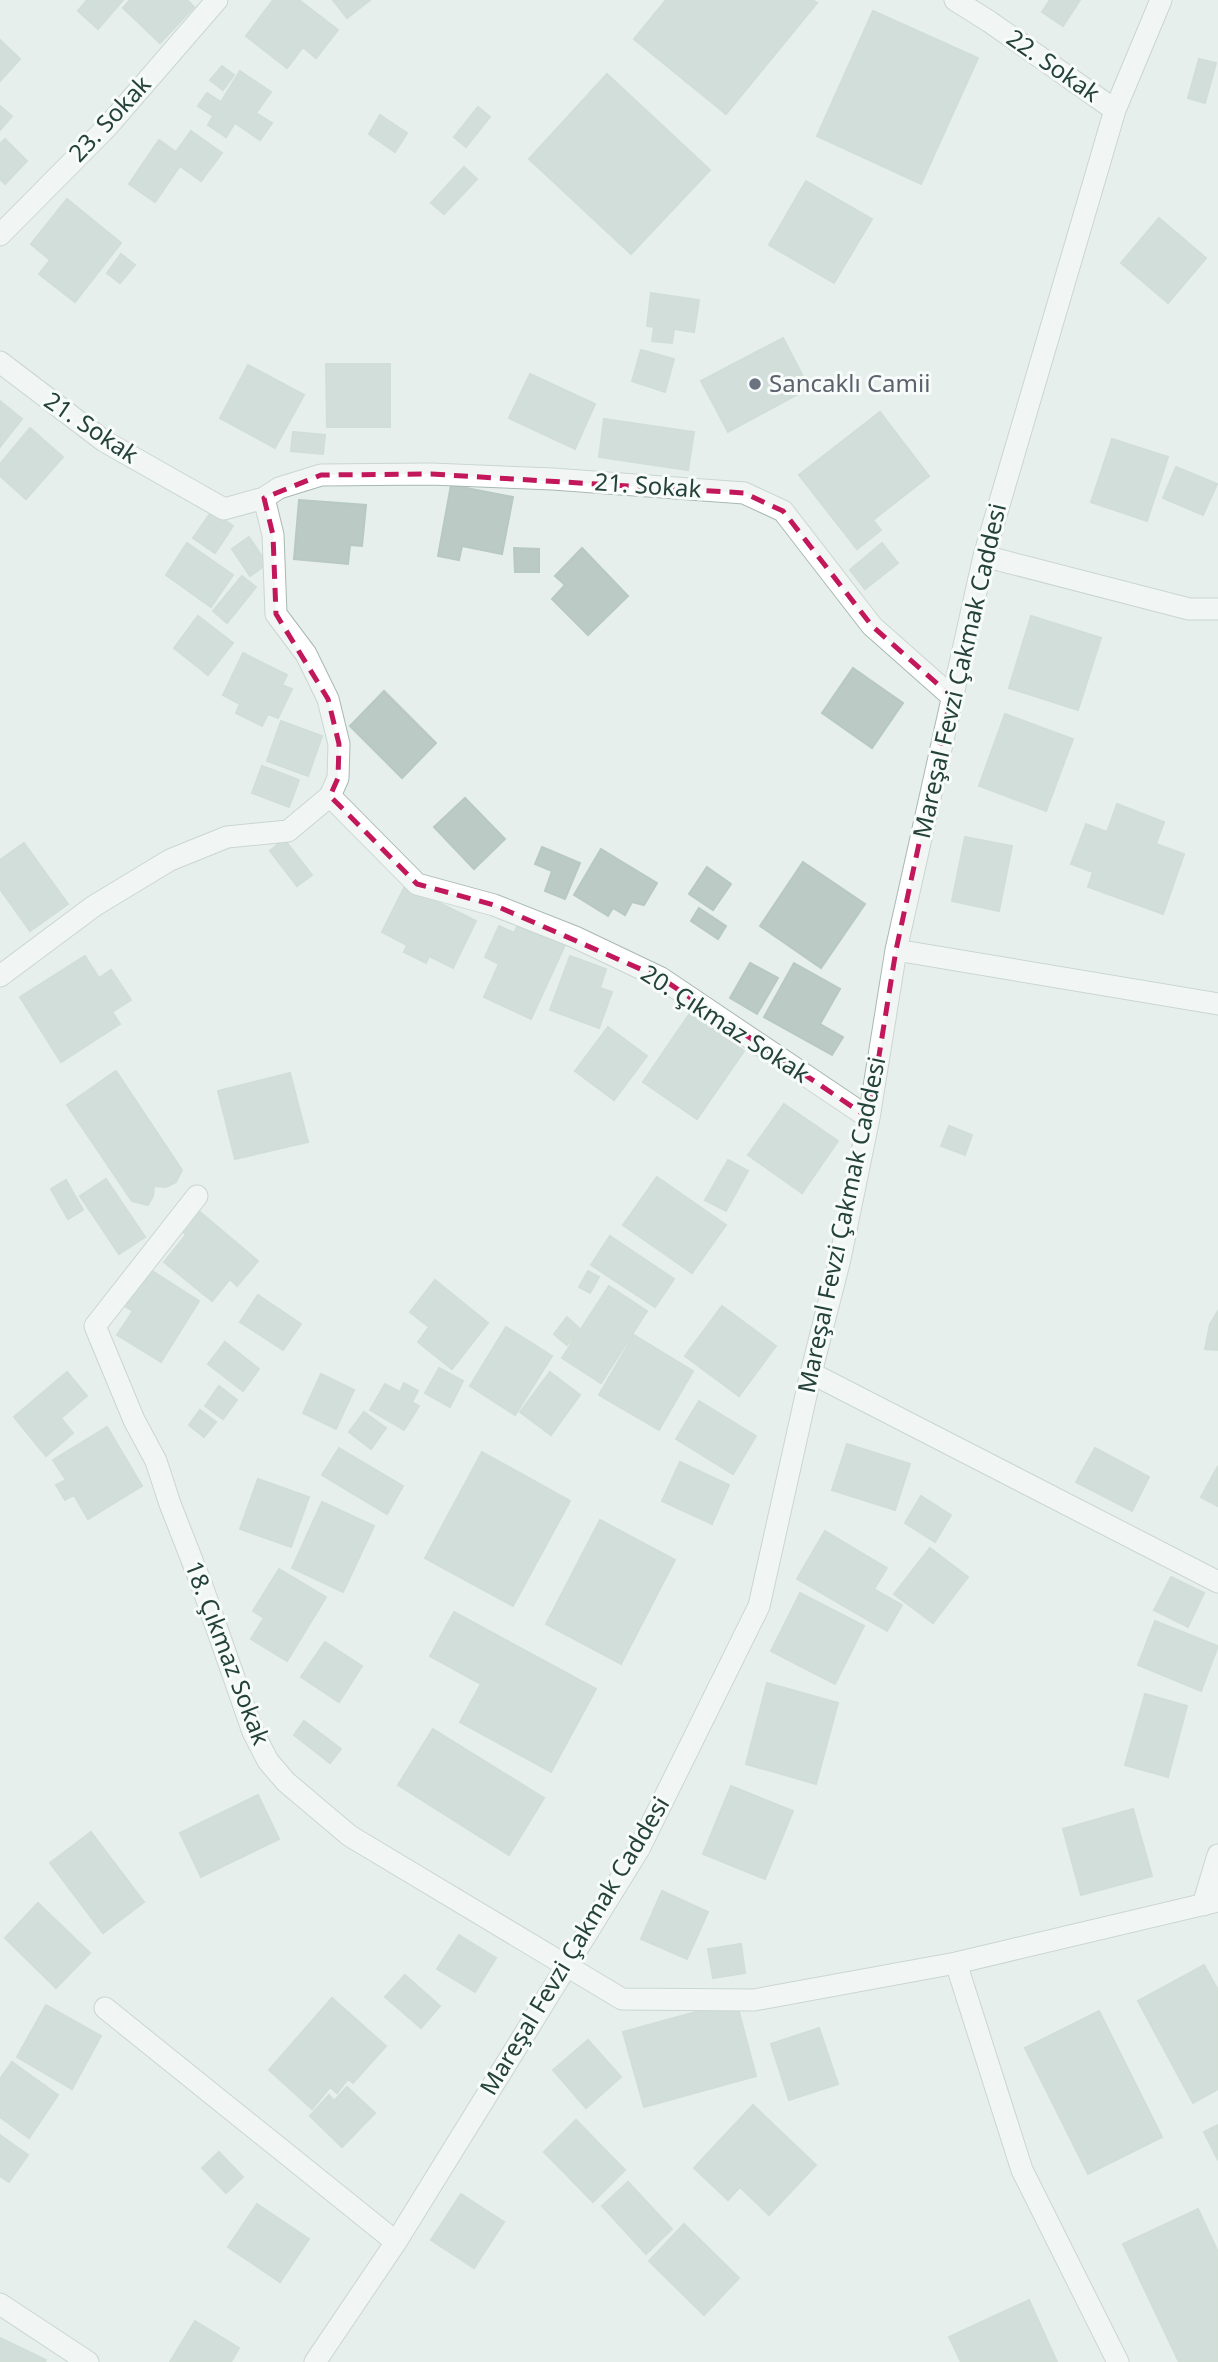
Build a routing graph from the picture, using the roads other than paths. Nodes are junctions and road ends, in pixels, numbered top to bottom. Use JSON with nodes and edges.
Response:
{"nodes":[{"id":1,"x":217,"y":0,"type":"edge"},
{"id":2,"x":955,"y":0,"type":"edge"},
{"id":3,"x":1161,"y":0,"type":"edge"},
{"id":4,"x":1115,"y":110,"type":"junction"},
{"id":5,"x":0,"y":235,"type":"edge"},
{"id":6,"x":0,"y":362,"type":"edge"},
{"id":7,"x":264,"y":498,"type":"junction"},
{"id":8,"x":984,"y":556,"type":"junction"},
{"id":9,"x":1218,"y":609,"type":"edge"},
{"id":10,"x":951,"y":696,"type":"junction"},
{"id":11,"x":330,"y":796,"type":"junction"},
{"id":12,"x":895,"y":950,"type":"junction"},
{"id":13,"x":0,"y":976,"type":"edge"},
{"id":14,"x":1218,"y":1004,"type":"edge"},
{"id":15,"x":869,"y":1118,"type":"junction"},
{"id":16,"x":197,"y":1196,"type":"dead end"},
{"id":17,"x":811,"y":1373,"type":"junction"},
{"id":18,"x":1218,"y":1582,"type":"edge"},
{"id":19,"x":1218,"y":1855,"type":"edge"},
{"id":20,"x":1210,"y":1903,"type":"edge"},
{"id":21,"x":956,"y":1963,"type":"junction"},
{"id":22,"x":567,"y":1966,"type":"junction"},
{"id":23,"x":105,"y":2008,"type":"dead end"},
{"id":24,"x":396,"y":2242,"type":"junction"},
{"id":25,"x":0,"y":2304,"type":"edge"},
{"id":26,"x":88,"y":2362,"type":"edge"},
{"id":27,"x":314,"y":2362,"type":"edge"},
{"id":28,"x":1118,"y":2362,"type":"edge"}],
"edges":[{"from":1,"to":5,"type":"street","name":"23. Sokak"},
{"from":2,"to":4,"type":"street","name":"22. Sokak"},
{"from":3,"to":4,"type":"street","name":"Mareşal Fevzi Çakmak Caddesi"},
{"from":4,"to":8,"type":"street","name":"Mareşal Fevzi Çakmak Caddesi"},
{"from":6,"to":7,"type":"street","name":"21. Sokak"},
{"from":7,"to":10,"type":"street","name":"21. Sokak"},
{"from":7,"to":11,"type":"street"},
{"from":8,"to":9,"type":"street"},
{"from":8,"to":10,"type":"street","name":"Mareşal Fevzi Çakmak Caddesi"},
{"from":10,"to":12,"type":"street","name":"Mareşal Fevzi Çakmak Caddesi"},
{"from":11,"to":13,"type":"street"},
{"from":11,"to":15,"type":"street","name":"20. Çıkmaz Sokak"},
{"from":12,"to":14,"type":"street"},
{"from":12,"to":15,"type":"street","name":"Mareşal Fevzi Çakmak Caddesi"},
{"from":15,"to":17,"type":"street","name":"Mareşal Fevzi Çakmak Caddesi"},
{"from":16,"to":22,"type":"street","name":"18. Çıkmaz Sokak"},
{"from":17,"to":18,"type":"street"},
{"from":17,"to":22,"type":"street","name":"Mareşal Fevzi Çakmak Caddesi"},
{"from":19,"to":20,"type":"street"},
{"from":20,"to":21,"type":"street","name":"18. Çıkmaz Sokak"},
{"from":21,"to":22,"type":"street","name":"18. Çıkmaz Sokak"},
{"from":21,"to":28,"type":"street"},
{"from":22,"to":24,"type":"street","name":"Mareşal Fevzi Çakmak Caddesi"},
{"from":23,"to":24,"type":"street"},
{"from":24,"to":27,"type":"street","name":"Mareşal Fevzi Çakmak Caddesi"},
{"from":25,"to":26,"type":"street"}]}
